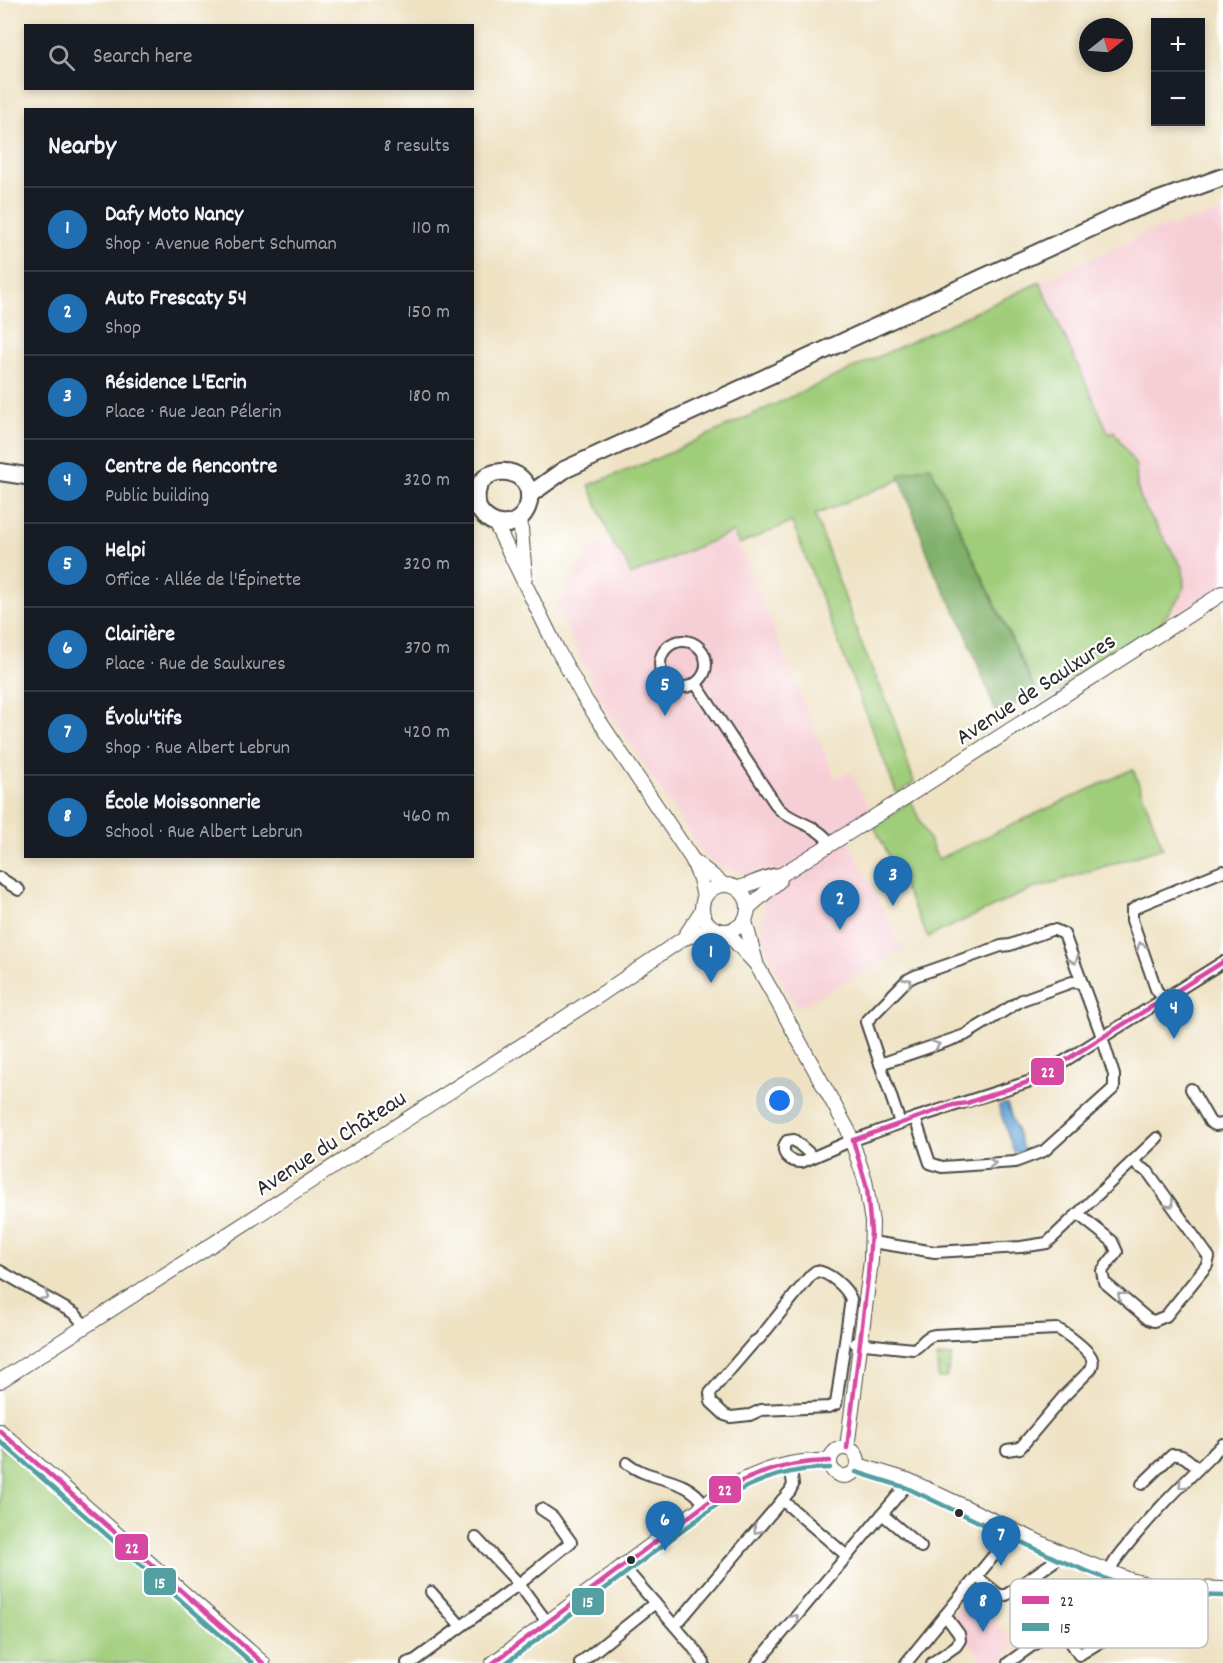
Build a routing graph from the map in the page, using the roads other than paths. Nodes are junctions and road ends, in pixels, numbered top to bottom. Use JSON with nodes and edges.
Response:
{"nodes":[{"id":1,"x":1223,"y":177,"type":"edge"},
{"id":2,"x":564,"y":470,"type":"junction"},
{"id":3,"x":0,"y":472,"type":"edge"},
{"id":4,"x":24,"y":476,"type":"edge"},
{"id":5,"x":520,"y":477,"type":"junction"},
{"id":6,"x":476,"y":487,"type":"edge"},
{"id":7,"x":529,"y":495,"type":"junction"},
{"id":8,"x":475,"y":508,"type":"edge"},
{"id":9,"x":520,"y":518,"type":"junction"},
{"id":10,"x":495,"y":523,"type":"junction"},
{"id":11,"x":526,"y":582,"type":"junction"},
{"id":12,"x":1223,"y":593,"type":"edge"},
{"id":13,"x":696,"y":684,"type":"junction"},
{"id":14,"x":831,"y":844,"type":"junction"},
{"id":15,"x":692,"y":859,"type":"junction"},
{"id":16,"x":1223,"y":871,"type":"edge"},
{"id":17,"x":781,"y":875,"type":"junction"},
{"id":18,"x":0,"y":878,"type":"edge"},
{"id":19,"x":731,"y":886,"type":"junction"},
{"id":20,"x":19,"y":890,"type":"dead end"},
{"id":21,"x":703,"y":904,"type":"junction"},
{"id":22,"x":749,"y":907,"type":"junction"},
{"id":23,"x":746,"y":921,"type":"junction"},
{"id":24,"x":720,"y":931,"type":"junction"},
{"id":25,"x":684,"y":938,"type":"junction"},
{"id":26,"x":756,"y":964,"type":"junction"},
{"id":27,"x":1222,"y":964,"type":"edge"},
{"id":28,"x":1082,"y":983,"type":"junction"},
{"id":29,"x":1164,"y":999,"type":"junction"},
{"id":30,"x":1102,"y":1038,"type":"junction"},
{"id":31,"x":880,"y":1065,"type":"junction"},
{"id":32,"x":1191,"y":1089,"type":"dead end"},
{"id":33,"x":915,"y":1118,"type":"junction"},
{"id":34,"x":900,"y":1123,"type":"junction"},
{"id":35,"x":1223,"y":1124,"type":"edge"},
{"id":36,"x":1157,"y":1138,"type":"dead end"},
{"id":37,"x":853,"y":1140,"type":"junction"},
{"id":38,"x":810,"y":1158,"type":"dead end"},
{"id":39,"x":1133,"y":1161,"type":"junction"},
{"id":40,"x":1078,"y":1214,"type":"junction"},
{"id":41,"x":872,"y":1242,"type":"junction"},
{"id":42,"x":0,"y":1270,"type":"edge"},
{"id":43,"x":85,"y":1326,"type":"junction"},
{"id":44,"x":845,"y":1342,"type":"junction"},
{"id":45,"x":860,"y":1344,"type":"junction"},
{"id":46,"x":0,"y":1381,"type":"edge"},
{"id":47,"x":0,"y":1431,"type":"edge"},
{"id":48,"x":1223,"y":1444,"type":"edge"},
{"id":49,"x":847,"y":1448,"type":"junction"},
{"id":50,"x":1007,"y":1450,"type":"dead end"},
{"id":51,"x":830,"y":1461,"type":"junction"},
{"id":52,"x":627,"y":1463,"type":"dead end"},
{"id":53,"x":790,"y":1463,"type":"junction"},
{"id":54,"x":858,"y":1465,"type":"junction"},
{"id":55,"x":1198,"y":1469,"type":"junction"},
{"id":56,"x":910,"y":1481,"type":"junction"},
{"id":57,"x":1142,"y":1484,"type":"dead end"},
{"id":58,"x":782,"y":1500,"type":"junction"},
{"id":59,"x":704,"y":1504,"type":"junction"},
{"id":60,"x":541,"y":1509,"type":"dead end"},
{"id":61,"x":882,"y":1514,"type":"junction"},
{"id":62,"x":1011,"y":1529,"type":"junction"},
{"id":63,"x":476,"y":1538,"type":"dead end"},
{"id":64,"x":921,"y":1547,"type":"dead end"},
{"id":65,"x":1062,"y":1553,"type":"junction"},
{"id":66,"x":848,"y":1556,"type":"junction"},
{"id":67,"x":622,"y":1565,"type":"junction"},
{"id":68,"x":1109,"y":1573,"type":"junction"},
{"id":69,"x":977,"y":1577,"type":"junction"},
{"id":70,"x":1029,"y":1579,"type":"edge"},
{"id":71,"x":1107,"y":1579,"type":"edge"},
{"id":72,"x":1130,"y":1579,"type":"edge"},
{"id":73,"x":519,"y":1584,"type":"junction"},
{"id":74,"x":1208,"y":1589,"type":"edge"},
{"id":75,"x":1223,"y":1589,"type":"edge"},
{"id":76,"x":431,"y":1592,"type":"dead end"},
{"id":77,"x":1010,"y":1592,"type":"edge"},
{"id":78,"x":655,"y":1603,"type":"junction"},
{"id":79,"x":945,"y":1615,"type":"junction"},
{"id":80,"x":547,"y":1622,"type":"junction"},
{"id":81,"x":461,"y":1626,"type":"junction"},
{"id":82,"x":675,"y":1626,"type":"junction"},
{"id":83,"x":1029,"y":1648,"type":"edge"},
{"id":84,"x":1075,"y":1648,"type":"edge"},
{"id":85,"x":1090,"y":1648,"type":"edge"},
{"id":86,"x":262,"y":1663,"type":"edge"},
{"id":87,"x":407,"y":1663,"type":"edge"},
{"id":88,"x":493,"y":1663,"type":"edge"},
{"id":89,"x":580,"y":1663,"type":"edge"},
{"id":90,"x":704,"y":1663,"type":"edge"},
{"id":91,"x":757,"y":1663,"type":"edge"},
{"id":92,"x":906,"y":1663,"type":"edge"},
{"id":93,"x":932,"y":1663,"type":"edge"},
{"id":94,"x":1008,"y":1663,"type":"edge"}],
"edges":[{"from":1,"to":2,"type":"main road"},
{"from":2,"to":5,"type":"main road"},
{"from":2,"to":7,"type":"main road"},
{"from":3,"to":4,"type":"main road"},
{"from":5,"to":6,"type":"main road"},
{"from":5,"to":7,"type":"main road"},
{"from":6,"to":8,"type":"main road"},
{"from":7,"to":9,"type":"main road"},
{"from":8,"to":10,"type":"main road"},
{"from":9,"to":10,"type":"main road"},
{"from":9,"to":11,"type":"street"},
{"from":10,"to":11,"type":"street"},
{"from":11,"to":15,"type":"street"},
{"from":12,"to":14,"type":"street","name":"Avenue de Saulxures"},
{"from":13,"to":13,"type":"street"},
{"from":13,"to":14,"type":"street"},
{"from":14,"to":17,"type":"street"},
{"from":15,"to":19,"type":"street"},
{"from":15,"to":21,"type":"street"},
{"from":29,"to":16,"type":"street","one_way":true},
{"from":17,"to":19,"type":"street"},
{"from":17,"to":22,"type":"street"},
{"from":18,"to":20,"type":"street"},
{"from":19,"to":21,"type":"street"},
{"from":19,"to":22,"type":"street"},
{"from":21,"to":24,"type":"street"},
{"from":21,"to":25,"type":"street","name":"Avenue du Château"},
{"from":22,"to":23,"type":"street"},
{"from":23,"to":24,"type":"street"},
{"from":23,"to":26,"type":"street"},
{"from":24,"to":25,"type":"street","name":"Avenue du Château"},
{"from":24,"to":26,"type":"street"},
{"from":25,"to":43,"type":"street","name":"Avenue du Château"},
{"from":26,"to":37,"type":"street"},
{"from":27,"to":29,"type":"street"},
{"from":28,"to":30,"type":"street"},
{"from":31,"to":28,"type":"street","one_way":true},
{"from":31,"to":28,"type":"street","one_way":true},
{"from":29,"to":30,"type":"street"},
{"from":30,"to":33,"type":"street"},
{"from":33,"to":30,"type":"street","one_way":true},
{"from":31,"to":34,"type":"street"},
{"from":32,"to":35,"type":"street"},
{"from":33,"to":34,"type":"street"},
{"from":34,"to":37,"type":"street"},
{"from":36,"to":39,"type":"street"},
{"from":37,"to":38,"type":"street"},
{"from":37,"to":41,"type":"street"},
{"from":39,"to":40,"type":"street"},
{"from":39,"to":40,"type":"street","one_way":true},
{"from":40,"to":41,"type":"street"},
{"from":41,"to":45,"type":"street"},
{"from":42,"to":43,"type":"street","one_way":true},
{"from":43,"to":46,"type":"street","name":"Avenue du Château"},
{"from":44,"to":44,"type":"street"},
{"from":44,"to":45,"type":"street"},
{"from":45,"to":49,"type":"street"},
{"from":45,"to":50,"type":"street"},
{"from":47,"to":86,"type":"street"},
{"from":48,"to":55,"type":"street"},
{"from":49,"to":51,"type":"street"},
{"from":49,"to":54,"type":"street"},
{"from":51,"to":53,"type":"street"},
{"from":51,"to":54,"type":"street"},
{"from":52,"to":59,"type":"street"},
{"from":53,"to":58,"type":"street"},
{"from":53,"to":59,"type":"street"},
{"from":54,"to":56,"type":"street"},
{"from":55,"to":57,"type":"street"},
{"from":55,"to":68,"type":"street","one_way":true},
{"from":56,"to":61,"type":"street"},
{"from":56,"to":62,"type":"street"},
{"from":58,"to":66,"type":"street"},
{"from":58,"to":82,"type":"street","one_way":true},
{"from":59,"to":67,"type":"street"},
{"from":60,"to":73,"type":"street"},
{"from":61,"to":64,"type":"street"},
{"from":61,"to":66,"type":"street"},
{"from":62,"to":65,"type":"street"},
{"from":62,"to":69,"type":"street"},
{"from":63,"to":73,"type":"street"},
{"from":65,"to":68,"type":"street"},
{"from":65,"to":70,"type":"street"},
{"from":91,"to":66,"type":"street","one_way":true},
{"from":67,"to":78,"type":"street"},
{"from":67,"to":80,"type":"street"},
{"from":68,"to":71,"type":"street"},
{"from":68,"to":72,"type":"street"},
{"from":69,"to":77,"type":"street"},
{"from":69,"to":79,"type":"street"},
{"from":73,"to":80,"type":"street"},
{"from":73,"to":81,"type":"street"},
{"from":74,"to":75,"type":"street"},
{"from":76,"to":81,"type":"street"},
{"from":78,"to":82,"type":"street"},
{"from":78,"to":89,"type":"street"},
{"from":79,"to":92,"type":"street"},
{"from":79,"to":93,"type":"street"},
{"from":80,"to":88,"type":"street"},
{"from":81,"to":87,"type":"street"},
{"from":82,"to":90,"type":"street"},
{"from":83,"to":94,"type":"street"},
{"from":84,"to":85,"type":"street"}]}
